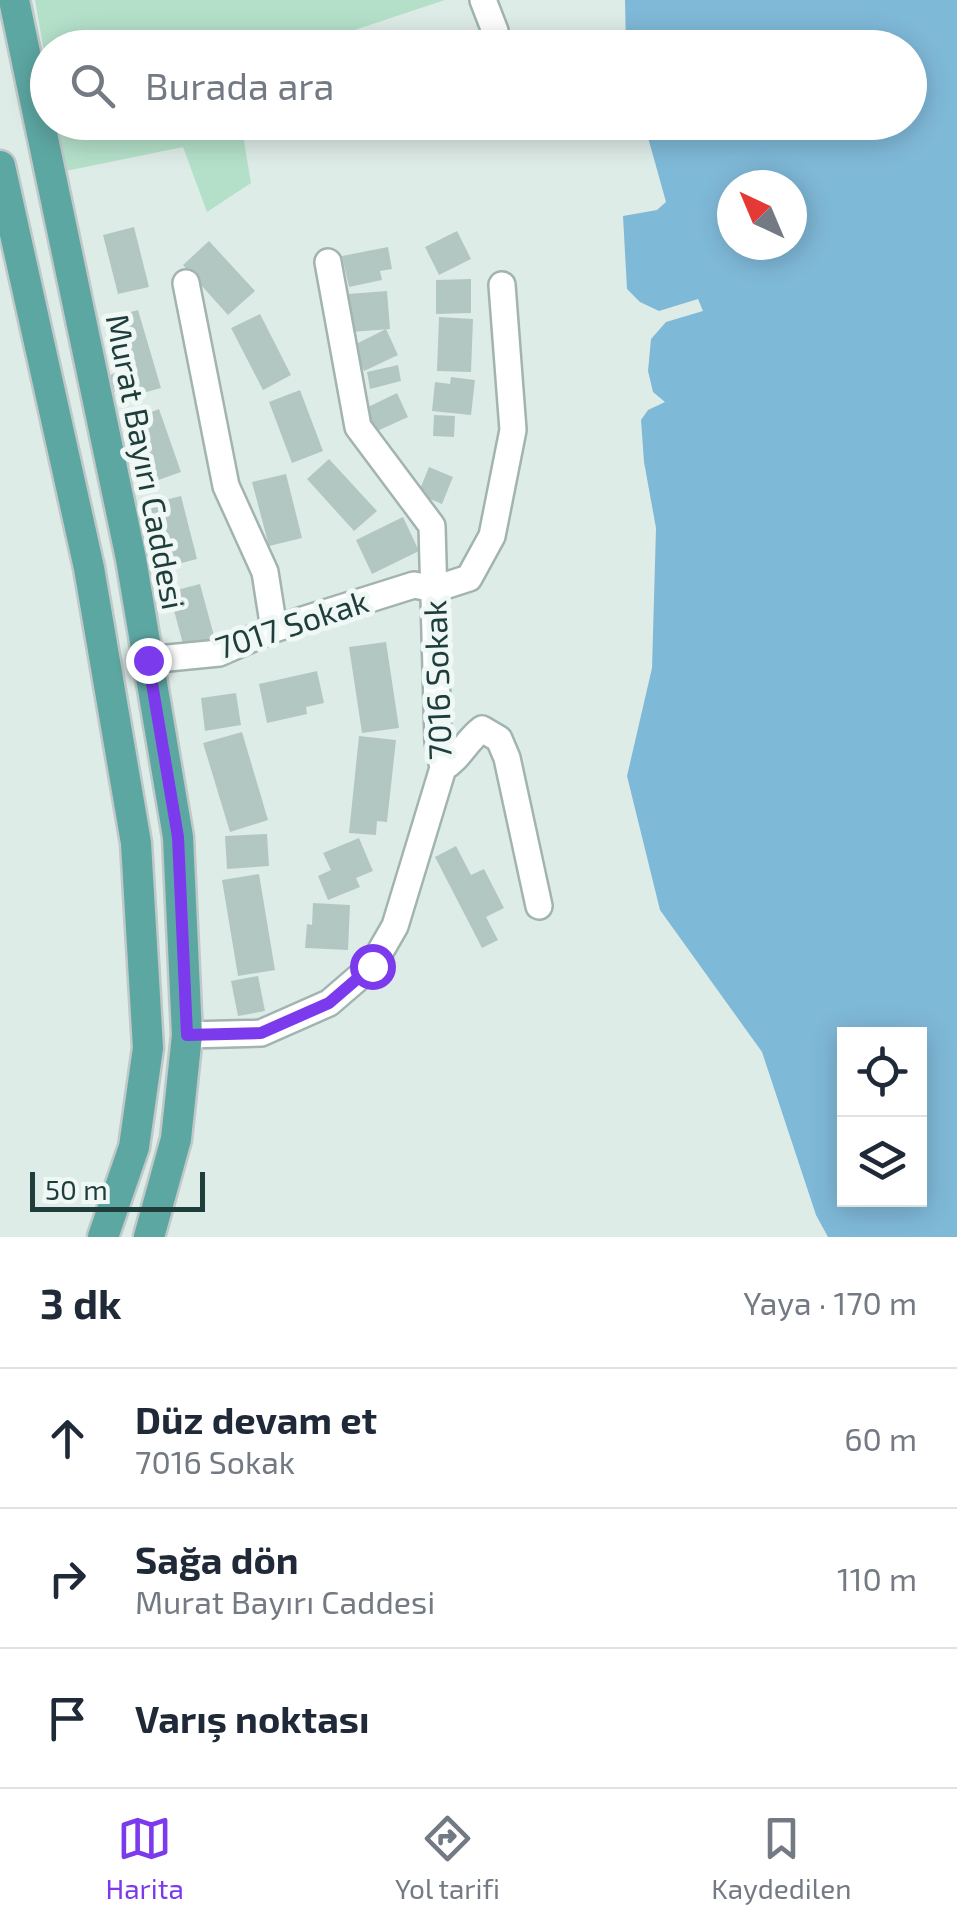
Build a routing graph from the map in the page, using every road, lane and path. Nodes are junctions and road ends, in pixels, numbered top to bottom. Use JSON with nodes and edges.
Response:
{"nodes":[{"id":1,"x":14,"y":0,"type":"edge"},
{"id":2,"x":484,"y":0,"type":"edge"},
{"id":3,"x":496,"y":30,"type":"edge"},
{"id":4,"x":30,"y":76,"type":"edge"},
{"id":5,"x":43,"y":140,"type":"edge"},
{"id":6,"x":0,"y":166,"type":"edge"},
{"id":7,"x":328,"y":262,"type":"dead end"},
{"id":8,"x":186,"y":284,"type":"dead end"},
{"id":9,"x":502,"y":285,"type":"dead end"},
{"id":10,"x":435,"y":589,"type":"junction"},
{"id":11,"x":274,"y":629,"type":"junction"},
{"id":12,"x":148,"y":660,"type":"junction"},
{"id":13,"x":443,"y":768,"type":"junction"},
{"id":14,"x":539,"y":906,"type":"dead end"},
{"id":15,"x":187,"y":1035,"type":"junction"},
{"id":16,"x":103,"y":1237,"type":"edge"},
{"id":17,"x":150,"y":1237,"type":"edge"}],
"edges":[{"from":1,"to":4,"type":"main road","name":"Murat Bayırı Caddesi"},
{"from":2,"to":3,"type":"street"},
{"from":5,"to":12,"type":"main road","name":"Murat Bayırı Caddesi"},
{"from":6,"to":16,"type":"main road"},
{"from":7,"to":10,"type":"street","name":"7016 Sokak"},
{"from":8,"to":11,"type":"street"},
{"from":9,"to":10,"type":"street"},
{"from":10,"to":11,"type":"street","name":"7017 Sokak"},
{"from":10,"to":13,"type":"street","name":"7016 Sokak"},
{"from":11,"to":12,"type":"street","name":"7017 Sokak"},
{"from":12,"to":15,"type":"main road","name":"Murat Bayırı Caddesi"},
{"from":13,"to":14,"type":"street"},
{"from":13,"to":15,"type":"street","name":"7016 Sokak"},
{"from":15,"to":17,"type":"main road","name":"Murat Bayırı Caddesi"}]}
